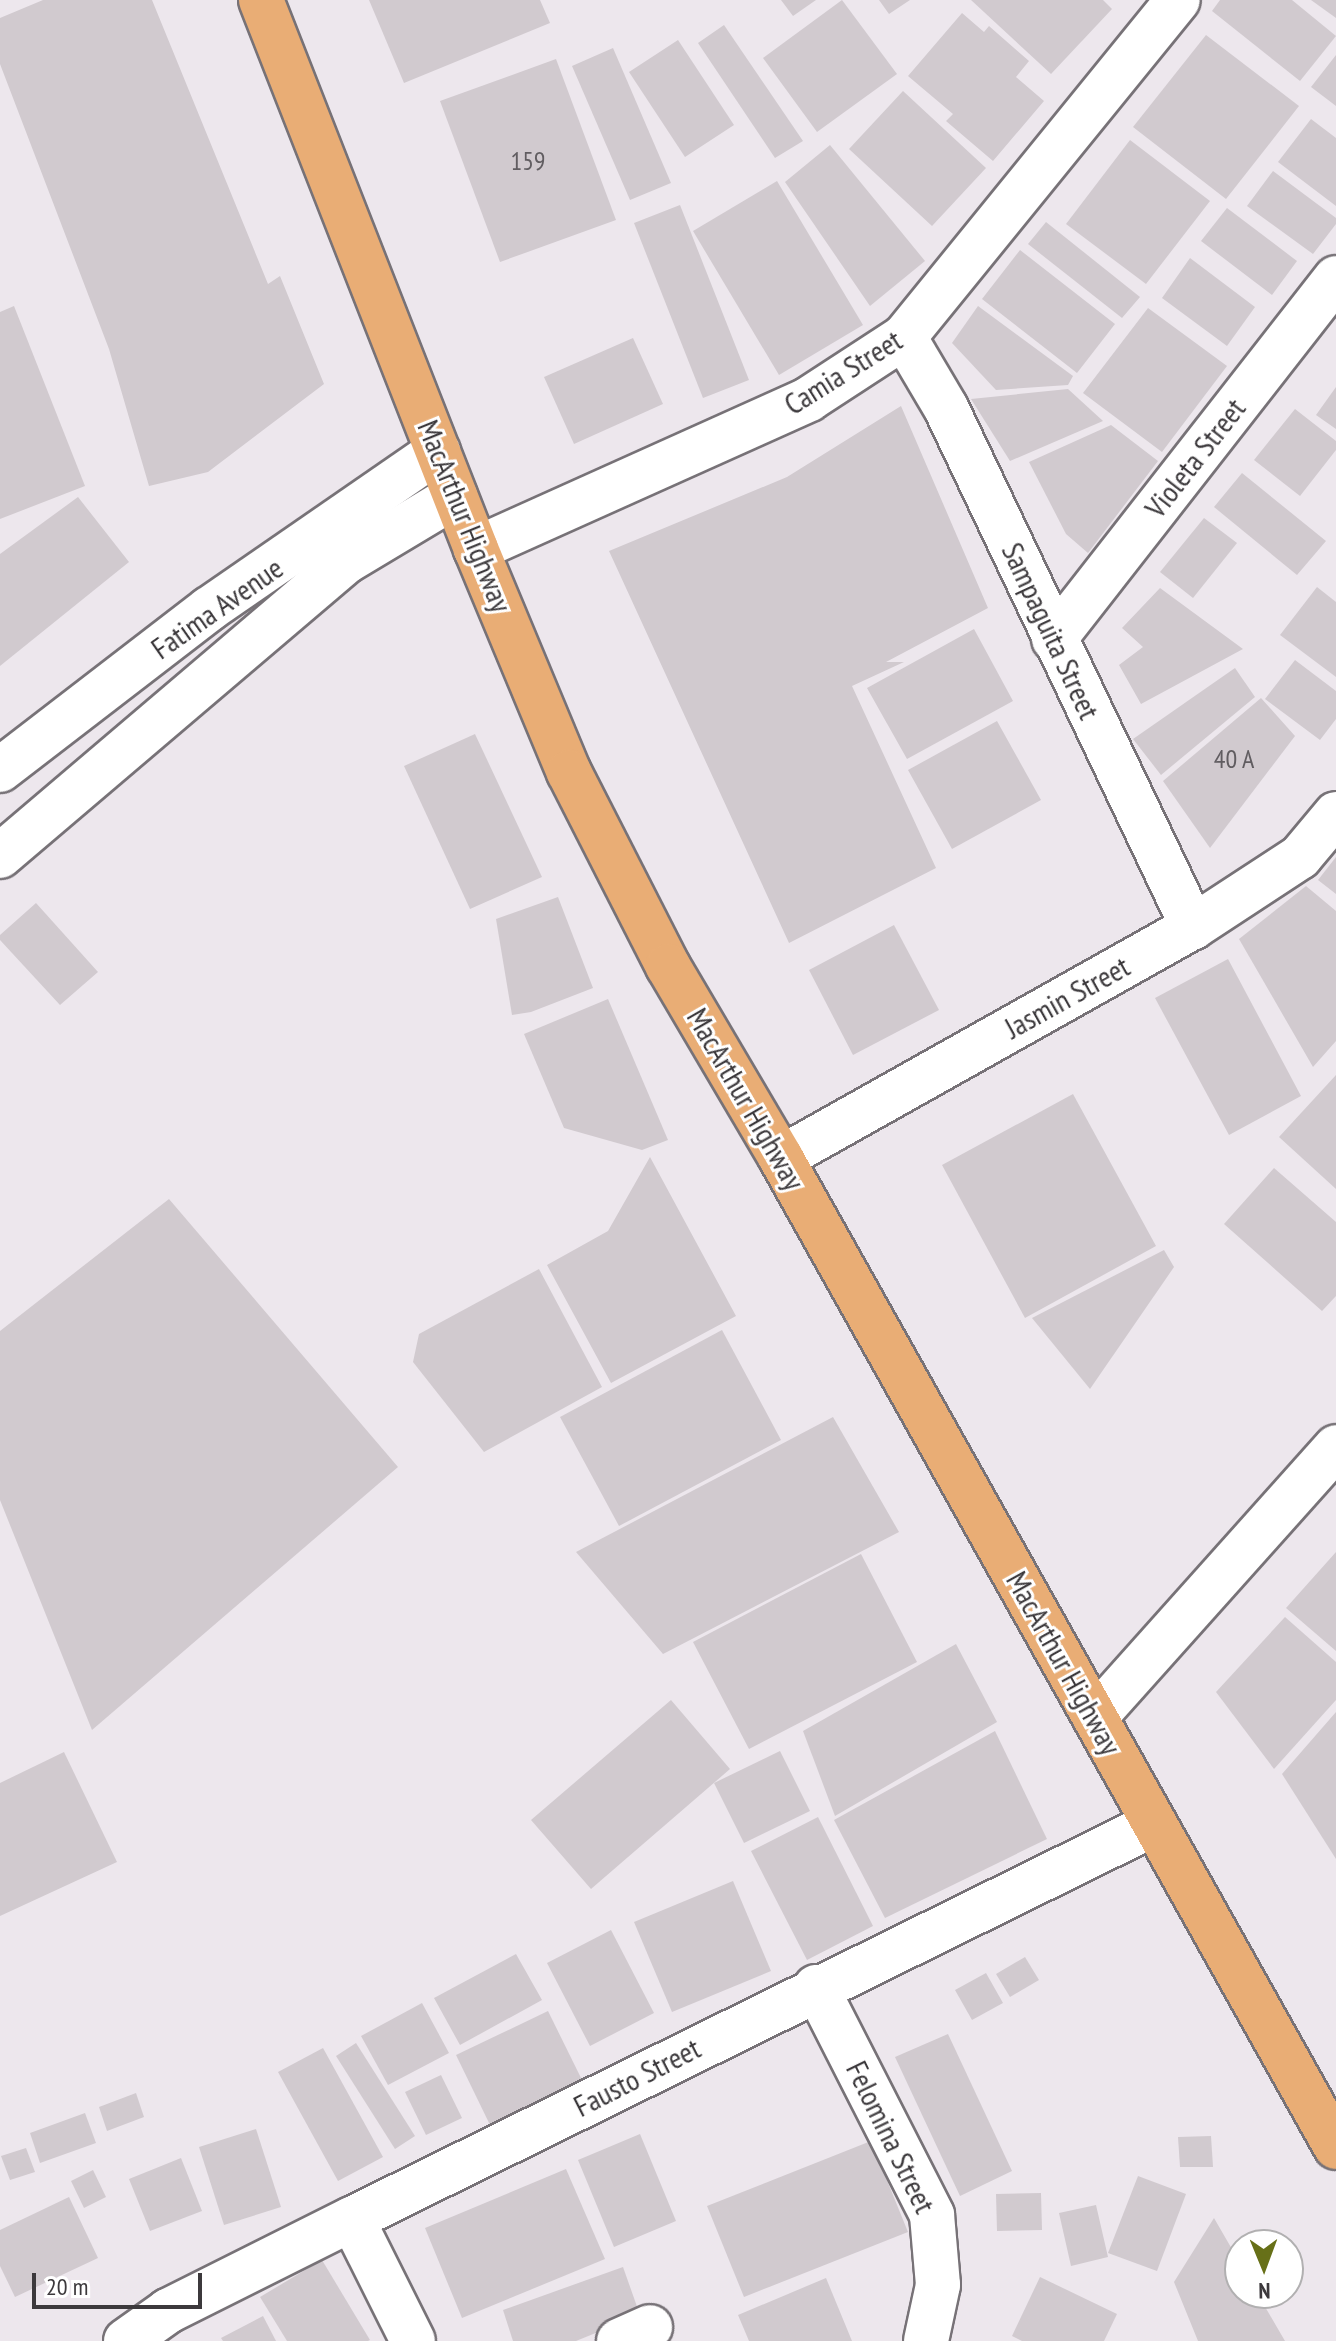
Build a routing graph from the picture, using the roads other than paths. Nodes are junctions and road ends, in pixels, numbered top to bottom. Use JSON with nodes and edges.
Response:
{"nodes":[{"id":1,"x":261,"y":0,"type":"edge"},
{"id":2,"x":1178,"y":0,"type":"edge"},
{"id":3,"x":1336,"y":278,"type":"edge"},
{"id":4,"x":904,"y":337,"type":"junction"},
{"id":5,"x":438,"y":451,"type":"junction"},
{"id":6,"x":455,"y":496,"type":"junction"},
{"id":7,"x":476,"y":549,"type":"junction"},
{"id":8,"x":1054,"y":639,"type":"junction"},
{"id":9,"x":0,"y":770,"type":"edge"},
{"id":10,"x":1336,"y":814,"type":"edge"},
{"id":11,"x":0,"y":856,"type":"edge"},
{"id":12,"x":1193,"y":927,"type":"junction"},
{"id":13,"x":781,"y":1158,"type":"junction"},
{"id":14,"x":1336,"y":1447,"type":"edge"},
{"id":15,"x":1095,"y":1717,"type":"junction"},
{"id":16,"x":1154,"y":1824,"type":"junction"},
{"id":17,"x":816,"y":1987,"type":"junction"},
{"id":18,"x":1336,"y":2147,"type":"edge"},
{"id":19,"x":352,"y":2219,"type":"junction"},
{"id":20,"x":126,"y":2341,"type":"edge"},
{"id":21,"x":413,"y":2341,"type":"edge"},
{"id":22,"x":926,"y":2341,"type":"edge"}],
"edges":[{"from":1,"to":5,"type":"highway","name":"MacArthur Highway"},
{"from":2,"to":4,"type":"street","name":"Camia Street"},
{"from":3,"to":8,"type":"street","name":"Violeta Street"},
{"from":4,"to":7,"type":"street","name":"Camia Street"},
{"from":4,"to":8,"type":"street","name":"Sampaguita Street"},
{"from":5,"to":6,"type":"highway","name":"MacArthur Highway"},
{"from":5,"to":9,"type":"street","name":"Fatima Avenue"},
{"from":6,"to":7,"type":"highway","name":"MacArthur Highway"},
{"from":6,"to":11,"type":"street"},
{"from":7,"to":13,"type":"highway","name":"MacArthur Highway"},
{"from":8,"to":12,"type":"street","name":"Sampaguita Street"},
{"from":10,"to":12,"type":"street","name":"Jasmin Street"},
{"from":12,"to":13,"type":"street","name":"Jasmin Street"},
{"from":13,"to":15,"type":"highway","name":"MacArthur Highway"},
{"from":14,"to":15,"type":"street"},
{"from":15,"to":16,"type":"highway","name":"MacArthur Highway"},
{"from":16,"to":17,"type":"street","name":"Fausto Street"},
{"from":16,"to":18,"type":"highway","name":"MacArthur Highway"},
{"from":17,"to":19,"type":"street","name":"Fausto Street"},
{"from":17,"to":22,"type":"street","name":"Felomina Street"},
{"from":19,"to":20,"type":"street","name":"Fausto Street"},
{"from":19,"to":21,"type":"street"}]}
